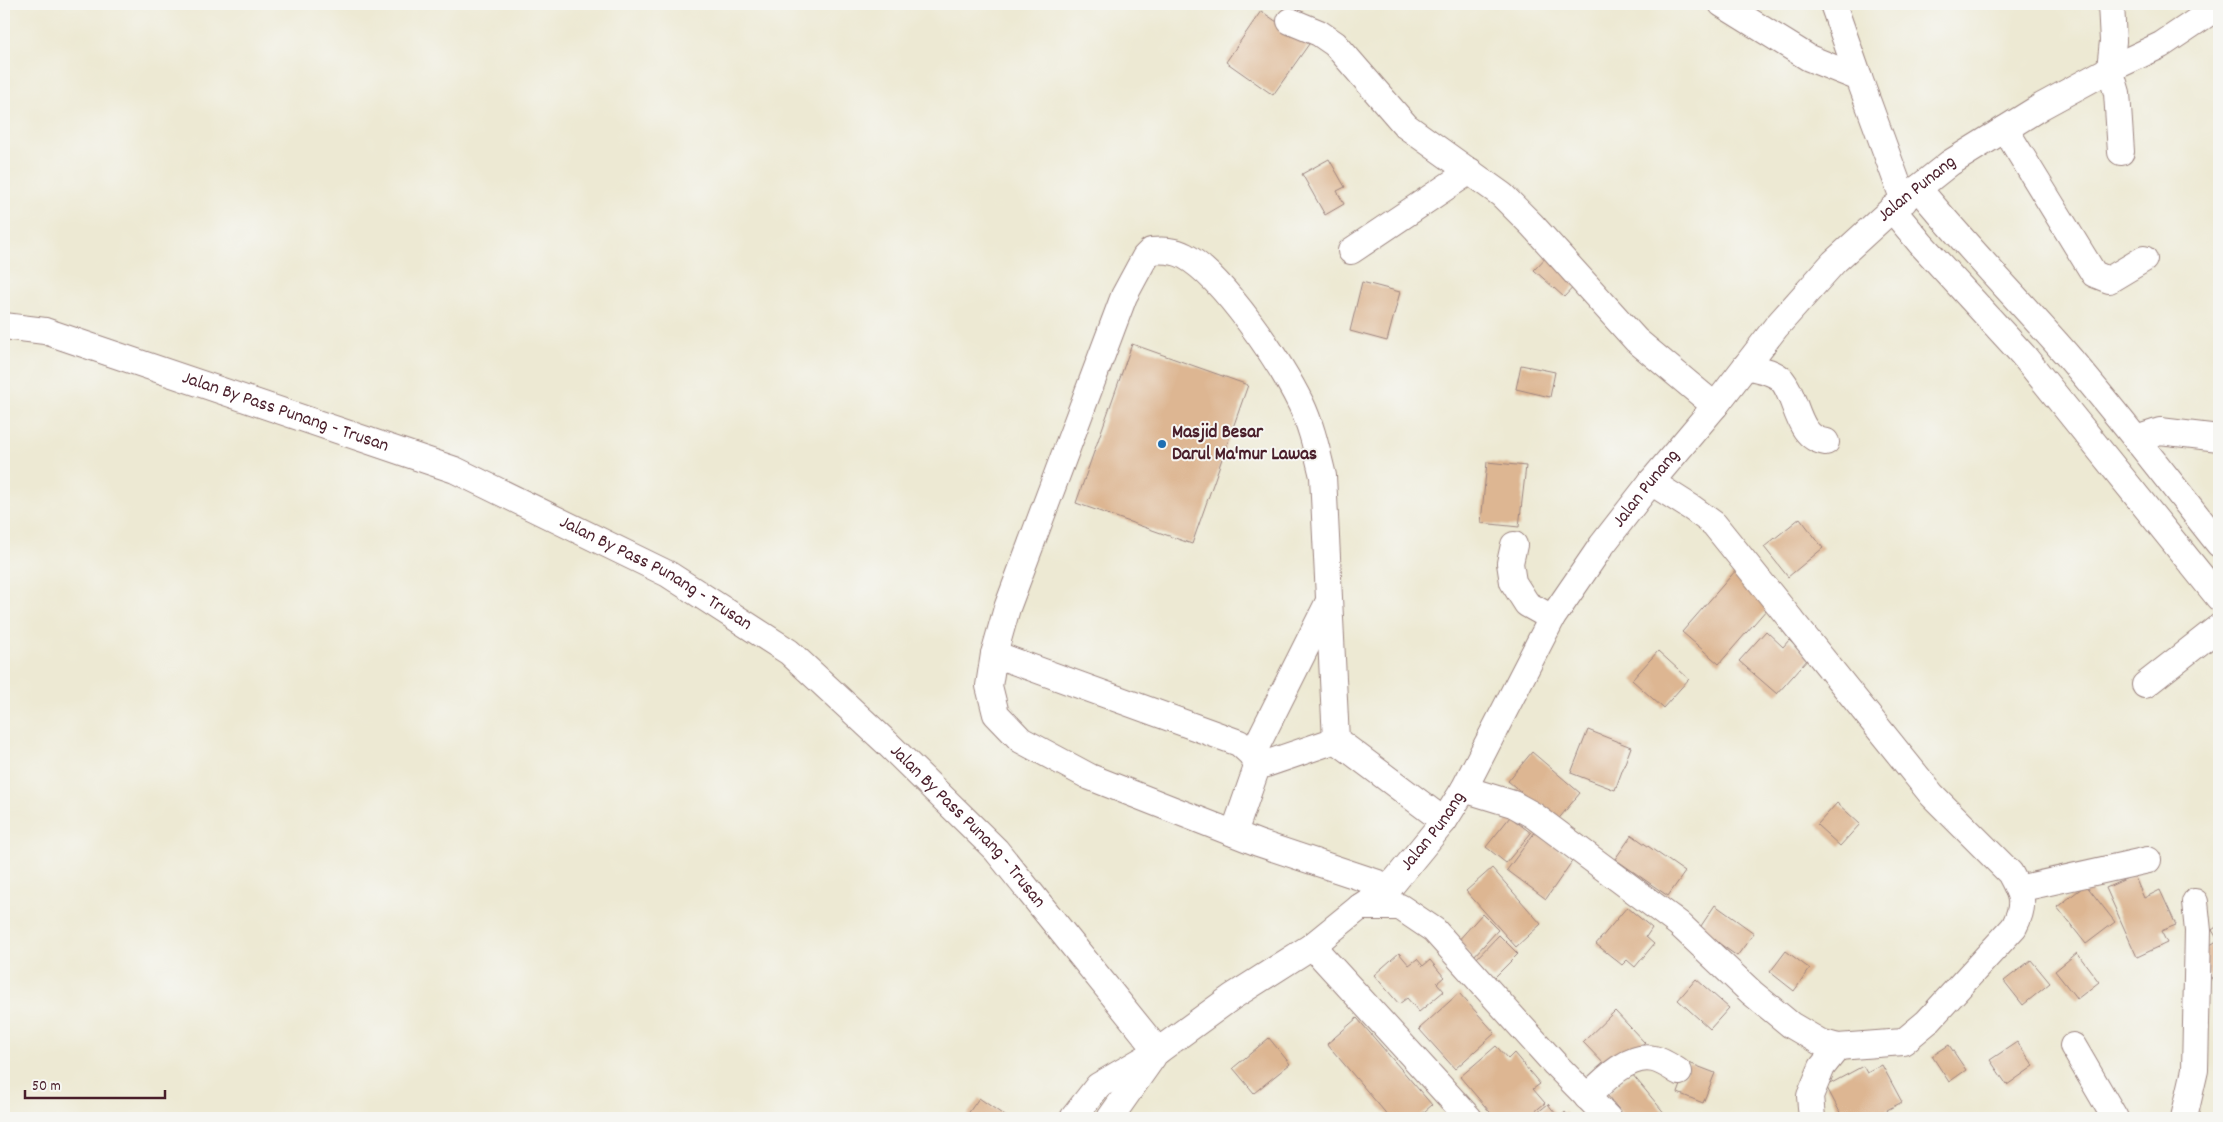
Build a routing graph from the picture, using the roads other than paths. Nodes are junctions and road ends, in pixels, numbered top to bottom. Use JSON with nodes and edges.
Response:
{"nodes":[{"id":1,"x":1722,"y":4,"type":"edge"},
{"id":2,"x":1833,"y":4,"type":"edge"},
{"id":3,"x":2111,"y":4,"type":"edge"},
{"id":4,"x":2219,"y":6,"type":"edge"},
{"id":5,"x":1290,"y":20,"type":"dead end"},
{"id":6,"x":2110,"y":69,"type":"junction"},
{"id":7,"x":1859,"y":78,"type":"junction"},
{"id":8,"x":2005,"y":129,"type":"junction"},
{"id":9,"x":2121,"y":152,"type":"dead end"},
{"id":10,"x":1950,"y":163,"type":"junction"},
{"id":11,"x":1470,"y":171,"type":"junction"},
{"id":12,"x":1905,"y":199,"type":"junction"},
{"id":13,"x":1945,"y":220,"type":"junction"},
{"id":14,"x":1866,"y":233,"type":"junction"},
{"id":15,"x":1921,"y":244,"type":"junction"},
{"id":16,"x":1351,"y":251,"type":"dead end"},
{"id":17,"x":2144,"y":259,"type":"dead end"},
{"id":18,"x":4,"y":326,"type":"edge"},
{"id":19,"x":1746,"y":366,"type":"junction"},
{"id":20,"x":1715,"y":406,"type":"junction"},
{"id":21,"x":2219,"y":438,"type":"edge"},
{"id":22,"x":2136,"y":440,"type":"junction"},
{"id":23,"x":1826,"y":442,"type":"dead end"},
{"id":24,"x":1651,"y":482,"type":"junction"},
{"id":25,"x":2219,"y":544,"type":"edge"},
{"id":26,"x":1514,"y":546,"type":"dead end"},
{"id":27,"x":2219,"y":598,"type":"edge"},
{"id":28,"x":1328,"y":602,"type":"junction"},
{"id":29,"x":1552,"y":618,"type":"junction"},
{"id":30,"x":2219,"y":627,"type":"edge"},
{"id":31,"x":994,"y":654,"type":"junction"},
{"id":32,"x":2145,"y":685,"type":"dead end"},
{"id":33,"x":1336,"y":740,"type":"junction"},
{"id":34,"x":1255,"y":761,"type":"junction"},
{"id":35,"x":1464,"y":789,"type":"junction"},
{"id":36,"x":1444,"y":821,"type":"junction"},
{"id":37,"x":1234,"y":833,"type":"junction"},
{"id":38,"x":2148,"y":860,"type":"dead end"},
{"id":39,"x":1390,"y":887,"type":"junction"},
{"id":40,"x":2018,"y":889,"type":"junction"},
{"id":41,"x":2195,"y":902,"type":"dead end"},
{"id":42,"x":1360,"y":907,"type":"junction"},
{"id":43,"x":1312,"y":946,"type":"junction"},
{"id":44,"x":2073,"y":1046,"type":"dead end"},
{"id":45,"x":1838,"y":1047,"type":"junction"},
{"id":46,"x":1158,"y":1051,"type":"junction"},
{"id":47,"x":1679,"y":1072,"type":"dead end"},
{"id":48,"x":1587,"y":1097,"type":"junction"},
{"id":49,"x":1073,"y":1118,"type":"edge"},
{"id":50,"x":1110,"y":1118,"type":"edge"},
{"id":51,"x":1469,"y":1118,"type":"edge"},
{"id":52,"x":1608,"y":1118,"type":"edge"},
{"id":53,"x":1812,"y":1118,"type":"edge"},
{"id":54,"x":2115,"y":1118,"type":"edge"},
{"id":55,"x":2184,"y":1118,"type":"edge"}],
"edges":[{"from":1,"to":7,"type":"street"},
{"from":2,"to":7,"type":"street"},
{"from":3,"to":6,"type":"street"},
{"from":4,"to":6,"type":"street","name":"Jalan Punang"},
{"from":5,"to":11,"type":"street"},
{"from":6,"to":8,"type":"street","name":"Jalan Punang"},
{"from":6,"to":9,"type":"street"},
{"from":7,"to":12,"type":"street"},
{"from":8,"to":10,"type":"street","name":"Jalan Punang"},
{"from":8,"to":17,"type":"street"},
{"from":10,"to":12,"type":"street","name":"Jalan Punang"},
{"from":10,"to":13,"type":"street"},
{"from":11,"to":16,"type":"street"},
{"from":11,"to":20,"type":"street"},
{"from":12,"to":13,"type":"street"},
{"from":12,"to":14,"type":"street","name":"Jalan Punang"},
{"from":12,"to":15,"type":"street"},
{"from":13,"to":22,"type":"street"},
{"from":14,"to":15,"type":"street"},
{"from":14,"to":19,"type":"street","name":"Jalan Punang"},
{"from":15,"to":27,"type":"street"},
{"from":18,"to":46,"type":"street","name":"Jalan By Pass Punang - Trusan"},
{"from":19,"to":20,"type":"street","name":"Jalan Punang"},
{"from":19,"to":23,"type":"street"},
{"from":20,"to":24,"type":"street","name":"Jalan Punang"},
{"from":21,"to":22,"type":"street"},
{"from":22,"to":25,"type":"street"},
{"from":24,"to":29,"type":"street","name":"Jalan Punang"},
{"from":24,"to":40,"type":"street"},
{"from":26,"to":29,"type":"street"},
{"from":28,"to":31,"type":"street"},
{"from":28,"to":33,"type":"street"},
{"from":28,"to":34,"type":"street"},
{"from":29,"to":35,"type":"street","name":"Jalan Punang"},
{"from":30,"to":32,"type":"street"},
{"from":31,"to":34,"type":"street"},
{"from":31,"to":37,"type":"street"},
{"from":33,"to":34,"type":"street"},
{"from":33,"to":36,"type":"street"},
{"from":34,"to":37,"type":"street"},
{"from":35,"to":36,"type":"street","name":"Jalan Punang"},
{"from":35,"to":45,"type":"street"},
{"from":36,"to":39,"type":"street","name":"Jalan Punang"},
{"from":37,"to":39,"type":"street"},
{"from":38,"to":40,"type":"street"},
{"from":39,"to":42,"type":"street","name":"Jalan Punang"},
{"from":40,"to":45,"type":"street"},
{"from":41,"to":55,"type":"street"},
{"from":42,"to":43,"type":"street","name":"Jalan Punang"},
{"from":42,"to":48,"type":"street"},
{"from":43,"to":46,"type":"street","name":"Jalan Punang"},
{"from":43,"to":51,"type":"street"},
{"from":44,"to":54,"type":"street"},
{"from":45,"to":53,"type":"street"},
{"from":46,"to":49,"type":"street","name":"Jalan Punang"},
{"from":46,"to":50,"type":"street","name":"Jalan Punang"},
{"from":47,"to":48,"type":"street"},
{"from":48,"to":52,"type":"street"}]}
